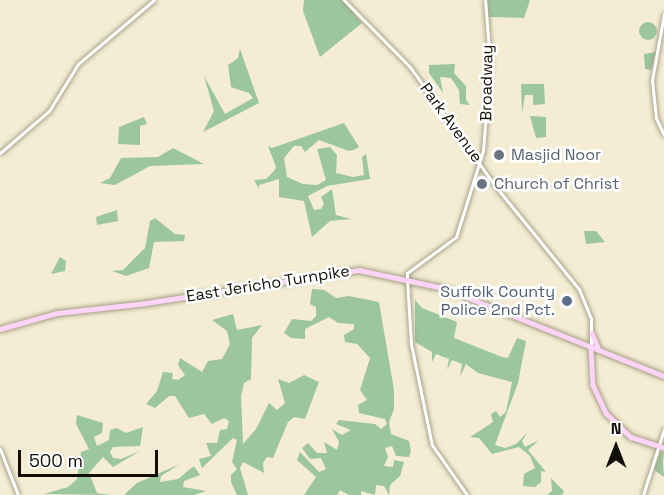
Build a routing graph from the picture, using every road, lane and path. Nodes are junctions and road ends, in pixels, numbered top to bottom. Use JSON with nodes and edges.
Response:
{"nodes":[{"id":1,"x":154,"y":0,"type":"edge"},
{"id":2,"x":344,"y":0,"type":"edge"},
{"id":3,"x":485,"y":0,"type":"edge"},
{"id":4,"x":664,"y":14,"type":"edge"},
{"id":5,"x":664,"y":135,"type":"edge"},
{"id":6,"x":0,"y":153,"type":"edge"},
{"id":7,"x":479,"y":163,"type":"junction"},
{"id":8,"x":407,"y":280,"type":"junction"},
{"id":9,"x":0,"y":329,"type":"edge"},
{"id":10,"x":592,"y":333,"type":"junction"},
{"id":11,"x":582,"y":344,"type":"junction"},
{"id":12,"x":591,"y":348,"type":"junction"},
{"id":13,"x":604,"y":353,"type":"junction"},
{"id":14,"x":591,"y":358,"type":"junction"},
{"id":15,"x":664,"y":376,"type":"edge"},
{"id":16,"x":664,"y":429,"type":"edge"},
{"id":17,"x":432,"y":445,"type":"junction"},
{"id":18,"x":0,"y":448,"type":"edge"},
{"id":19,"x":661,"y":448,"type":"edge"},
{"id":20,"x":433,"y":453,"type":"dead end"},
{"id":21,"x":18,"y":495,"type":"edge"},
{"id":22,"x":467,"y":495,"type":"edge"},
{"id":23,"x":643,"y":495,"type":"edge"}],
"edges":[{"from":1,"to":6,"type":"main road"},
{"from":2,"to":7,"type":"main road","name":"Park Avenue"},
{"from":3,"to":7,"type":"main road","name":"Broadway"},
{"from":4,"to":5,"type":"main road"},
{"from":7,"to":8,"type":"main road","name":"Broadway"},
{"from":7,"to":10,"type":"main road","name":"Park Avenue"},
{"from":8,"to":9,"type":"main road","name":"East Jericho Turnpike"},
{"from":8,"to":11,"type":"main road","name":"East Jericho Turnpike"},
{"from":8,"to":17,"type":"main road"},
{"from":10,"to":12,"type":"main road","name":"Park Avenue"},
{"from":10,"to":13,"type":"main road"},
{"from":11,"to":12,"type":"main road","name":"East Jericho Turnpike"},
{"from":11,"to":14,"type":"main road"},
{"from":12,"to":13,"type":"main road","name":"East Jericho Turnpike"},
{"from":12,"to":14,"type":"main road"},
{"from":13,"to":14,"type":"main road"},
{"from":13,"to":15,"type":"main road","name":"East Jericho Turnpike"},
{"from":14,"to":19,"type":"main road"},
{"from":16,"to":19,"type":"main road"},
{"from":17,"to":20,"type":"main road"},
{"from":17,"to":22,"type":"main road"},
{"from":18,"to":21,"type":"main road"},
{"from":19,"to":23,"type":"main road"}]}
